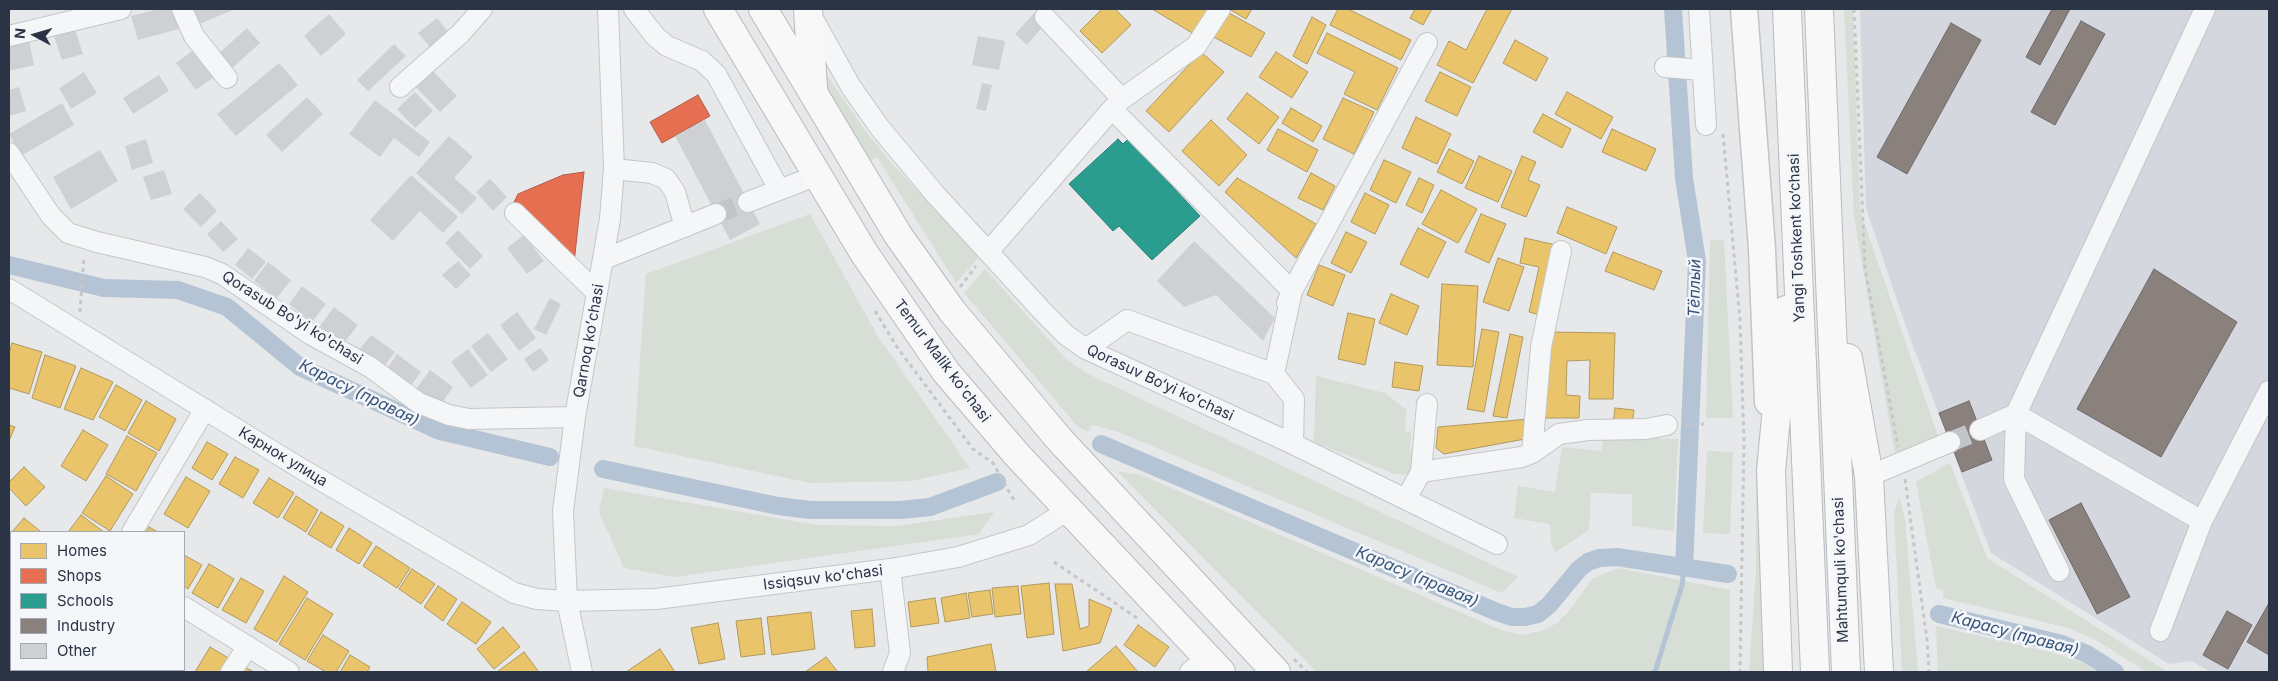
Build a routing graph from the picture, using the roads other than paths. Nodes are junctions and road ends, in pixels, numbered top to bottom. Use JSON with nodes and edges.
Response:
{"nodes":[{"id":1,"x":121,"y":9,"type":"edge"},
{"id":2,"x":182,"y":9,"type":"edge"},
{"id":3,"x":482,"y":9,"type":"edge"},
{"id":4,"x":608,"y":9,"type":"edge"},
{"id":5,"x":634,"y":9,"type":"edge"},
{"id":6,"x":718,"y":9,"type":"edge"},
{"id":7,"x":763,"y":9,"type":"edge"},
{"id":8,"x":808,"y":9,"type":"edge"},
{"id":9,"x":1220,"y":9,"type":"edge"},
{"id":10,"x":1699,"y":9,"type":"edge"},
{"id":11,"x":1744,"y":9,"type":"edge"},
{"id":12,"x":1788,"y":9,"type":"edge"},
{"id":13,"x":1818,"y":9,"type":"edge"},
{"id":14,"x":2205,"y":9,"type":"edge"},
{"id":15,"x":1045,"y":17,"type":"dead end"},
{"id":16,"x":9,"y":36,"type":"edge"},
{"id":17,"x":1427,"y":43,"type":"dead end"},
{"id":18,"x":1665,"y":67,"type":"dead end"},
{"id":19,"x":1693,"y":70,"type":"junction"},
{"id":20,"x":227,"y":78,"type":"dead end"},
{"id":21,"x":400,"y":87,"type":"dead end"},
{"id":22,"x":813,"y":94,"type":"junction"},
{"id":23,"x":1117,"y":104,"type":"junction"},
{"id":24,"x":1714,"y":124,"type":"road end"},
{"id":25,"x":9,"y":153,"type":"edge"},
{"id":26,"x":614,"y":168,"type":"junction"},
{"id":27,"x":818,"y":175,"type":"junction"},
{"id":28,"x":779,"y":189,"type":"junction"},
{"id":29,"x":1826,"y":199,"type":"junction"},
{"id":30,"x":1796,"y":201,"type":"junction"},
{"id":31,"x":748,"y":202,"type":"tunnel mouth"},
{"id":32,"x":515,"y":213,"type":"dead end"},
{"id":33,"x":716,"y":214,"type":"tunnel mouth"},
{"id":34,"x":684,"y":227,"type":"junction"},
{"id":35,"x":1561,"y":251,"type":"dead end"},
{"id":36,"x":988,"y":252,"type":"junction"},
{"id":37,"x":604,"y":259,"type":"junction"},
{"id":38,"x":9,"y":289,"type":"edge"},
{"id":39,"x":1292,"y":291,"type":"junction"},
{"id":40,"x":597,"y":293,"type":"junction"},
{"id":41,"x":1086,"y":349,"type":"junction"},
{"id":42,"x":1267,"y":372,"type":"junction"},
{"id":43,"x":2269,"y":391,"type":"edge"},
{"id":44,"x":1427,"y":404,"type":"dead end"},
{"id":45,"x":205,"y":409,"type":"junction"},
{"id":46,"x":2016,"y":414,"type":"junction"},
{"id":47,"x":575,"y":417,"type":"junction"},
{"id":48,"x":1673,"y":425,"type":"road end"},
{"id":49,"x":1980,"y":430,"type":"tunnel mouth"},
{"id":50,"x":1950,"y":442,"type":"tunnel mouth"},
{"id":51,"x":1293,"y":444,"type":"junction"},
{"id":52,"x":1532,"y":453,"type":"junction"},
{"id":53,"x":1807,"y":467,"type":"joint"},
{"id":54,"x":1837,"y":467,"type":"joint"},
{"id":55,"x":1771,"y":471,"type":"junction"},
{"id":56,"x":1421,"y":472,"type":"junction"},
{"id":57,"x":1869,"y":476,"type":"junction"},
{"id":58,"x":1406,"y":499,"type":"junction"},
{"id":59,"x":1068,"y":510,"type":"junction"},
{"id":60,"x":2202,"y":521,"type":"junction"},
{"id":61,"x":133,"y":531,"type":"edge"},
{"id":62,"x":1497,"y":544,"type":"dead end"},
{"id":63,"x":890,"y":569,"type":"junction"},
{"id":64,"x":2059,"y":571,"type":"dead end"},
{"id":65,"x":567,"y":601,"type":"junction"},
{"id":66,"x":185,"y":608,"type":"edge"},
{"id":67,"x":2160,"y":631,"type":"dead end"},
{"id":68,"x":248,"y":646,"type":"junction"},
{"id":69,"x":1206,"y":667,"type":"edge"},
{"id":70,"x":231,"y":672,"type":"edge"},
{"id":71,"x":289,"y":672,"type":"edge"},
{"id":72,"x":582,"y":672,"type":"edge"},
{"id":73,"x":893,"y":672,"type":"edge"},
{"id":74,"x":1276,"y":672,"type":"edge"},
{"id":75,"x":1778,"y":672,"type":"edge"},
{"id":76,"x":1815,"y":672,"type":"edge"},
{"id":77,"x":1846,"y":672,"type":"edge"},
{"id":78,"x":1879,"y":672,"type":"edge"}],
"edges":[{"from":1,"to":16,"type":"street"},
{"from":2,"to":20,"type":"street"},
{"from":3,"to":21,"type":"street"},
{"from":4,"to":26,"type":"street","name":"Qarnoq koʻchasi"},
{"from":5,"to":28,"type":"street"},
{"from":6,"to":27,"type":"highway","name":"Temur Malik ko'chasi"},
{"from":7,"to":22,"type":"highway"},
{"from":8,"to":22,"type":"highway"},
{"from":8,"to":36,"type":"street","name":"Qorasuv Bo‘yi koʻchasi"},
{"from":9,"to":23,"type":"street"},
{"from":10,"to":19,"type":"street"},
{"from":11,"to":55,"type":"main road"},
{"from":12,"to":30,"type":"highway","name":"Yangi Toshkent ko‘chasi"},
{"from":13,"to":29,"type":"highway","name":"Yangi Toshkent ko‘chasi"},
{"from":14,"to":46,"type":"street"},
{"from":15,"to":23,"type":"street"},
{"from":17,"to":39,"type":"street"},
{"from":18,"to":19,"type":"street"},
{"from":19,"to":24,"type":"street"},
{"from":22,"to":74,"type":"highway"},
{"from":23,"to":36,"type":"street"},
{"from":23,"to":39,"type":"street"},
{"from":25,"to":47,"type":"street","name":"Qorasub Bo'yi ko'chasi"},
{"from":26,"to":34,"type":"street"},
{"from":26,"to":37,"type":"street","name":"Qarnoq koʻchasi"},
{"from":27,"to":28,"type":"street"},
{"from":27,"to":59,"type":"highway","name":"Temur Malik ko'chasi"},
{"from":28,"to":31,"type":"street"},
{"from":29,"to":54,"type":"highway","name":"Yangi Toshkent ko‘chasi"},
{"from":29,"to":57,"type":"highway"},
{"from":30,"to":53,"type":"highway","name":"Yangi Toshkent ko‘chasi"},
{"from":30,"to":55,"type":"highway"},
{"from":32,"to":40,"type":"street"},
{"from":33,"to":34,"type":"street"},
{"from":34,"to":37,"type":"street"},
{"from":35,"to":52,"type":"street"},
{"from":36,"to":41,"type":"street","name":"Qorasuv Bo‘yi koʻchasi"},
{"from":37,"to":40,"type":"street","name":"Qarnoq koʻchasi"},
{"from":38,"to":45,"type":"street","name":"Карнок улица"},
{"from":39,"to":42,"type":"street"},
{"from":40,"to":47,"type":"street","name":"Qarnoq koʻchasi"},
{"from":41,"to":42,"type":"street"},
{"from":41,"to":51,"type":"street","name":"Qorasuv Bo‘yi koʻchasi"},
{"from":42,"to":51,"type":"street"},
{"from":43,"to":60,"type":"street"},
{"from":44,"to":56,"type":"street"},
{"from":45,"to":61,"type":"street"},
{"from":45,"to":65,"type":"street","name":"Карнок улица"},
{"from":46,"to":49,"type":"street"},
{"from":46,"to":60,"type":"street"},
{"from":46,"to":64,"type":"street"},
{"from":47,"to":65,"type":"street","name":"Qarnoq koʻchasi"},
{"from":48,"to":52,"type":"street"},
{"from":50,"to":57,"type":"street"},
{"from":51,"to":58,"type":"street","name":"Qorasuv Bo‘yi koʻchasi"},
{"from":52,"to":56,"type":"street"},
{"from":53,"to":76,"type":"highway","name":"Mahtumquli ko'chasi"},
{"from":54,"to":77,"type":"highway","name":"Mahtumquli ko'chasi"},
{"from":55,"to":75,"type":"highway"},
{"from":56,"to":58,"type":"street"},
{"from":57,"to":78,"type":"highway"},
{"from":58,"to":62,"type":"street","name":"Qorasuv Bo‘yi koʻchasi"},
{"from":59,"to":63,"type":"street","name":"Issiqsuv koʻchasi"},
{"from":59,"to":69,"type":"highway","name":"Temur Malik ko'chasi"},
{"from":60,"to":67,"type":"street"},
{"from":63,"to":65,"type":"street","name":"Issiqsuv koʻchasi"},
{"from":63,"to":73,"type":"street"},
{"from":65,"to":72,"type":"street","name":"Qarnoq koʻchasi"},
{"from":66,"to":68,"type":"street"},
{"from":68,"to":70,"type":"street"},
{"from":68,"to":71,"type":"street"}]}
